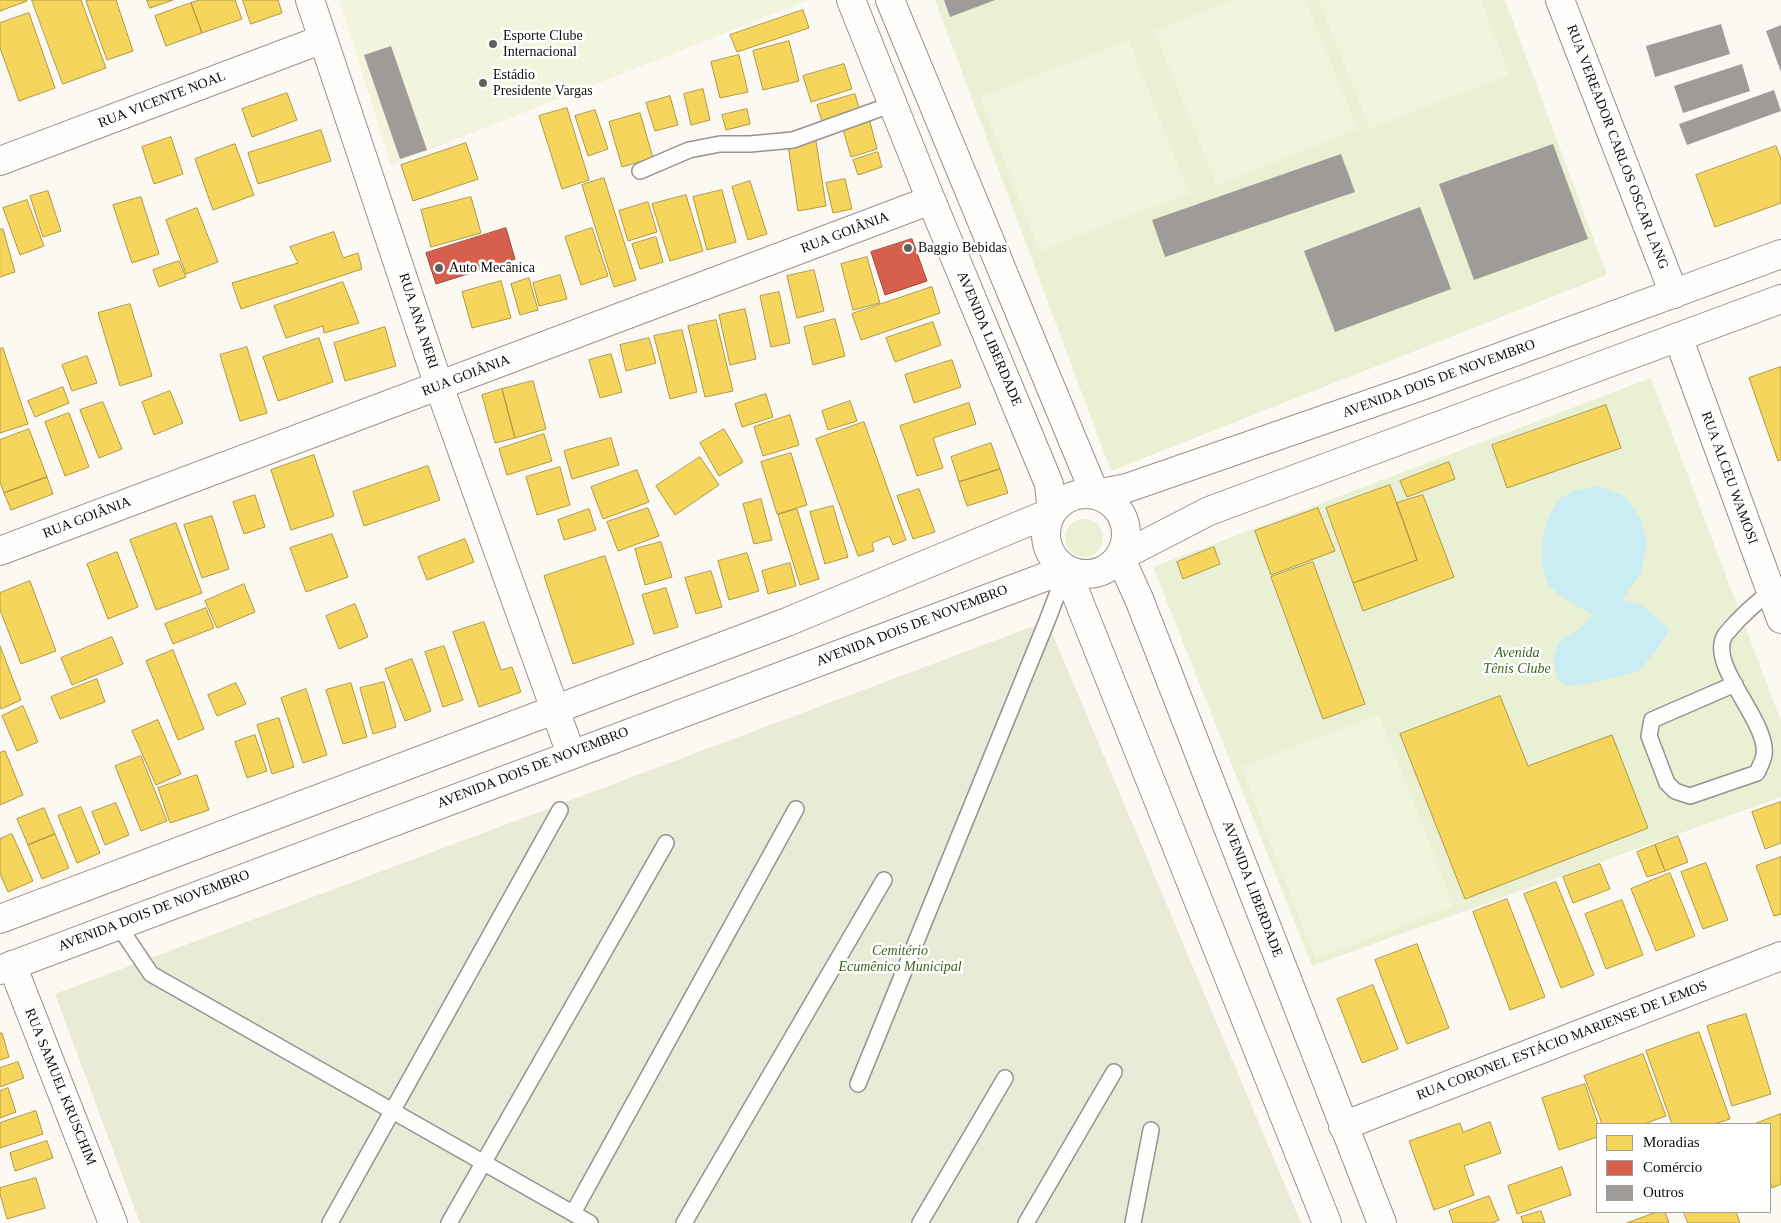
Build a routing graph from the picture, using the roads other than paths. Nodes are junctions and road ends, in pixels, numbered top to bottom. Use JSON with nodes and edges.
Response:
{"nodes":[{"id":1,"x":310,"y":0,"type":"edge"},
{"id":2,"x":851,"y":0,"type":"edge"},
{"id":3,"x":890,"y":0,"type":"edge"},
{"id":4,"x":1560,"y":0,"type":"edge"},
{"id":5,"x":323,"y":39,"type":"junction"},
{"id":6,"x":893,"y":104,"type":"junction"},
{"id":7,"x":0,"y":161,"type":"edge"},
{"id":8,"x":640,"y":171,"type":"dead end"},
{"id":9,"x":931,"y":200,"type":"junction"},
{"id":10,"x":1781,"y":254,"type":"edge"},
{"id":11,"x":1674,"y":294,"type":"junction"},
{"id":12,"x":1781,"y":299,"type":"edge"},
{"id":13,"x":1678,"y":338,"type":"junction"},
{"id":14,"x":439,"y":386,"type":"junction"},
{"id":15,"x":1095,"y":494,"type":"junction"},
{"id":16,"x":1052,"y":512,"type":"junction"},
{"id":17,"x":0,"y":551,"type":"edge"},
{"id":18,"x":1120,"y":556,"type":"junction"},
{"id":19,"x":1066,"y":569,"type":"junction"},
{"id":20,"x":1771,"y":592,"type":"junction"},
{"id":21,"x":1781,"y":620,"type":"edge"},
{"id":22,"x":1735,"y":684,"type":"junction"},
{"id":23,"x":555,"y":710,"type":"junction"},
{"id":24,"x":570,"y":754,"type":"junction"},
{"id":25,"x":796,"y":809,"type":"dead end"},
{"id":26,"x":560,"y":810,"type":"dead end"},
{"id":27,"x":666,"y":843,"type":"dead end"},
{"id":28,"x":884,"y":880,"type":"dead end"},
{"id":29,"x":0,"y":919,"type":"edge"},
{"id":30,"x":118,"y":925,"type":"junction"},
{"id":31,"x":1781,"y":956,"type":"edge"},
{"id":32,"x":4,"y":963,"type":"edge"},
{"id":33,"x":1114,"y":1072,"type":"dead end"},
{"id":34,"x":1005,"y":1078,"type":"dead end"},
{"id":35,"x":858,"y":1084,"type":"dead end"},
{"id":36,"x":392,"y":1110,"type":"junction"},
{"id":37,"x":1344,"y":1126,"type":"junction"},
{"id":38,"x":1151,"y":1130,"type":"dead end"},
{"id":39,"x":484,"y":1163,"type":"junction"},
{"id":40,"x":574,"y":1214,"type":"junction"},
{"id":41,"x":113,"y":1223,"type":"edge"},
{"id":42,"x":330,"y":1223,"type":"edge"},
{"id":43,"x":449,"y":1223,"type":"edge"},
{"id":44,"x":590,"y":1223,"type":"edge"},
{"id":45,"x":684,"y":1223,"type":"edge"},
{"id":46,"x":920,"y":1223,"type":"edge"},
{"id":47,"x":1026,"y":1223,"type":"edge"},
{"id":48,"x":1133,"y":1223,"type":"edge"},
{"id":49,"x":1327,"y":1223,"type":"edge"},
{"id":50,"x":1382,"y":1223,"type":"edge"}],
"edges":[{"from":1,"to":5,"type":"street","name":"RUA ANA NERI"},
{"from":2,"to":6,"type":"street","name":"AVENIDA LIBERDADE"},
{"from":3,"to":15,"type":"street"},
{"from":4,"to":11,"type":"street","name":"RUA VEREADOR CARLOS OSCAR LANG"},
{"from":5,"to":7,"type":"street","name":"RUA VICENTE NOAL"},
{"from":5,"to":14,"type":"street","name":"RUA ANA NERI"},
{"from":6,"to":8,"type":"lane"},
{"from":6,"to":9,"type":"street","name":"AVENIDA LIBERDADE"},
{"from":9,"to":14,"type":"street","name":"RUA GOIÂNIA"},
{"from":9,"to":16,"type":"street","name":"AVENIDA LIBERDADE"},
{"from":10,"to":11,"type":"street","name":"AVENIDA DOIS DE NOVEMBRO"},
{"from":11,"to":13,"type":"street","name":"RUA VEREADOR CARLOS OSCAR LANG"},
{"from":11,"to":15,"type":"street","name":"AVENIDA DOIS DE NOVEMBRO"},
{"from":12,"to":13,"type":"street"},
{"from":13,"to":18,"type":"street"},
{"from":13,"to":20,"type":"street","name":"RUA ALCEU WAMOSI"},
{"from":14,"to":17,"type":"street","name":"RUA GOIÂNIA"},
{"from":14,"to":23,"type":"street","name":"RUA ANA NERI"},
{"from":15,"to":16,"type":"street"},
{"from":15,"to":18,"type":"street"},
{"from":16,"to":19,"type":"street"},
{"from":16,"to":23,"type":"street"},
{"from":18,"to":19,"type":"street"},
{"from":18,"to":37,"type":"street","name":"AVENIDA LIBERDADE"},
{"from":19,"to":24,"type":"street","name":"AVENIDA DOIS DE NOVEMBRO"},
{"from":19,"to":35,"type":"lane"},
{"from":19,"to":49,"type":"street"},
{"from":20,"to":21,"type":"street","name":"RUA ALCEU WAMOSI"},
{"from":20,"to":22,"type":"lane"},
{"from":22,"to":22,"type":"lane"},
{"from":23,"to":24,"type":"street","name":"RUA ANA NERI"},
{"from":23,"to":29,"type":"street"},
{"from":24,"to":30,"type":"street","name":"AVENIDA DOIS DE NOVEMBRO"},
{"from":25,"to":40,"type":"lane"},
{"from":26,"to":36,"type":"lane"},
{"from":27,"to":39,"type":"lane"},
{"from":28,"to":45,"type":"lane"},
{"from":30,"to":32,"type":"street","name":"AVENIDA DOIS DE NOVEMBRO"},
{"from":30,"to":36,"type":"lane"},
{"from":31,"to":37,"type":"street","name":"RUA CORONEL ESTÁCIO MARIENSE DE LEMOS"},
{"from":32,"to":41,"type":"street","name":"RUA SAMUEL KRUSCHIM"},
{"from":33,"to":47,"type":"lane"},
{"from":34,"to":46,"type":"lane"},
{"from":36,"to":39,"type":"lane"},
{"from":36,"to":42,"type":"lane"},
{"from":37,"to":50,"type":"street","name":"AVENIDA LIBERDADE"},
{"from":38,"to":48,"type":"lane"},
{"from":39,"to":40,"type":"lane"},
{"from":39,"to":43,"type":"lane"},
{"from":40,"to":44,"type":"lane"}]}
